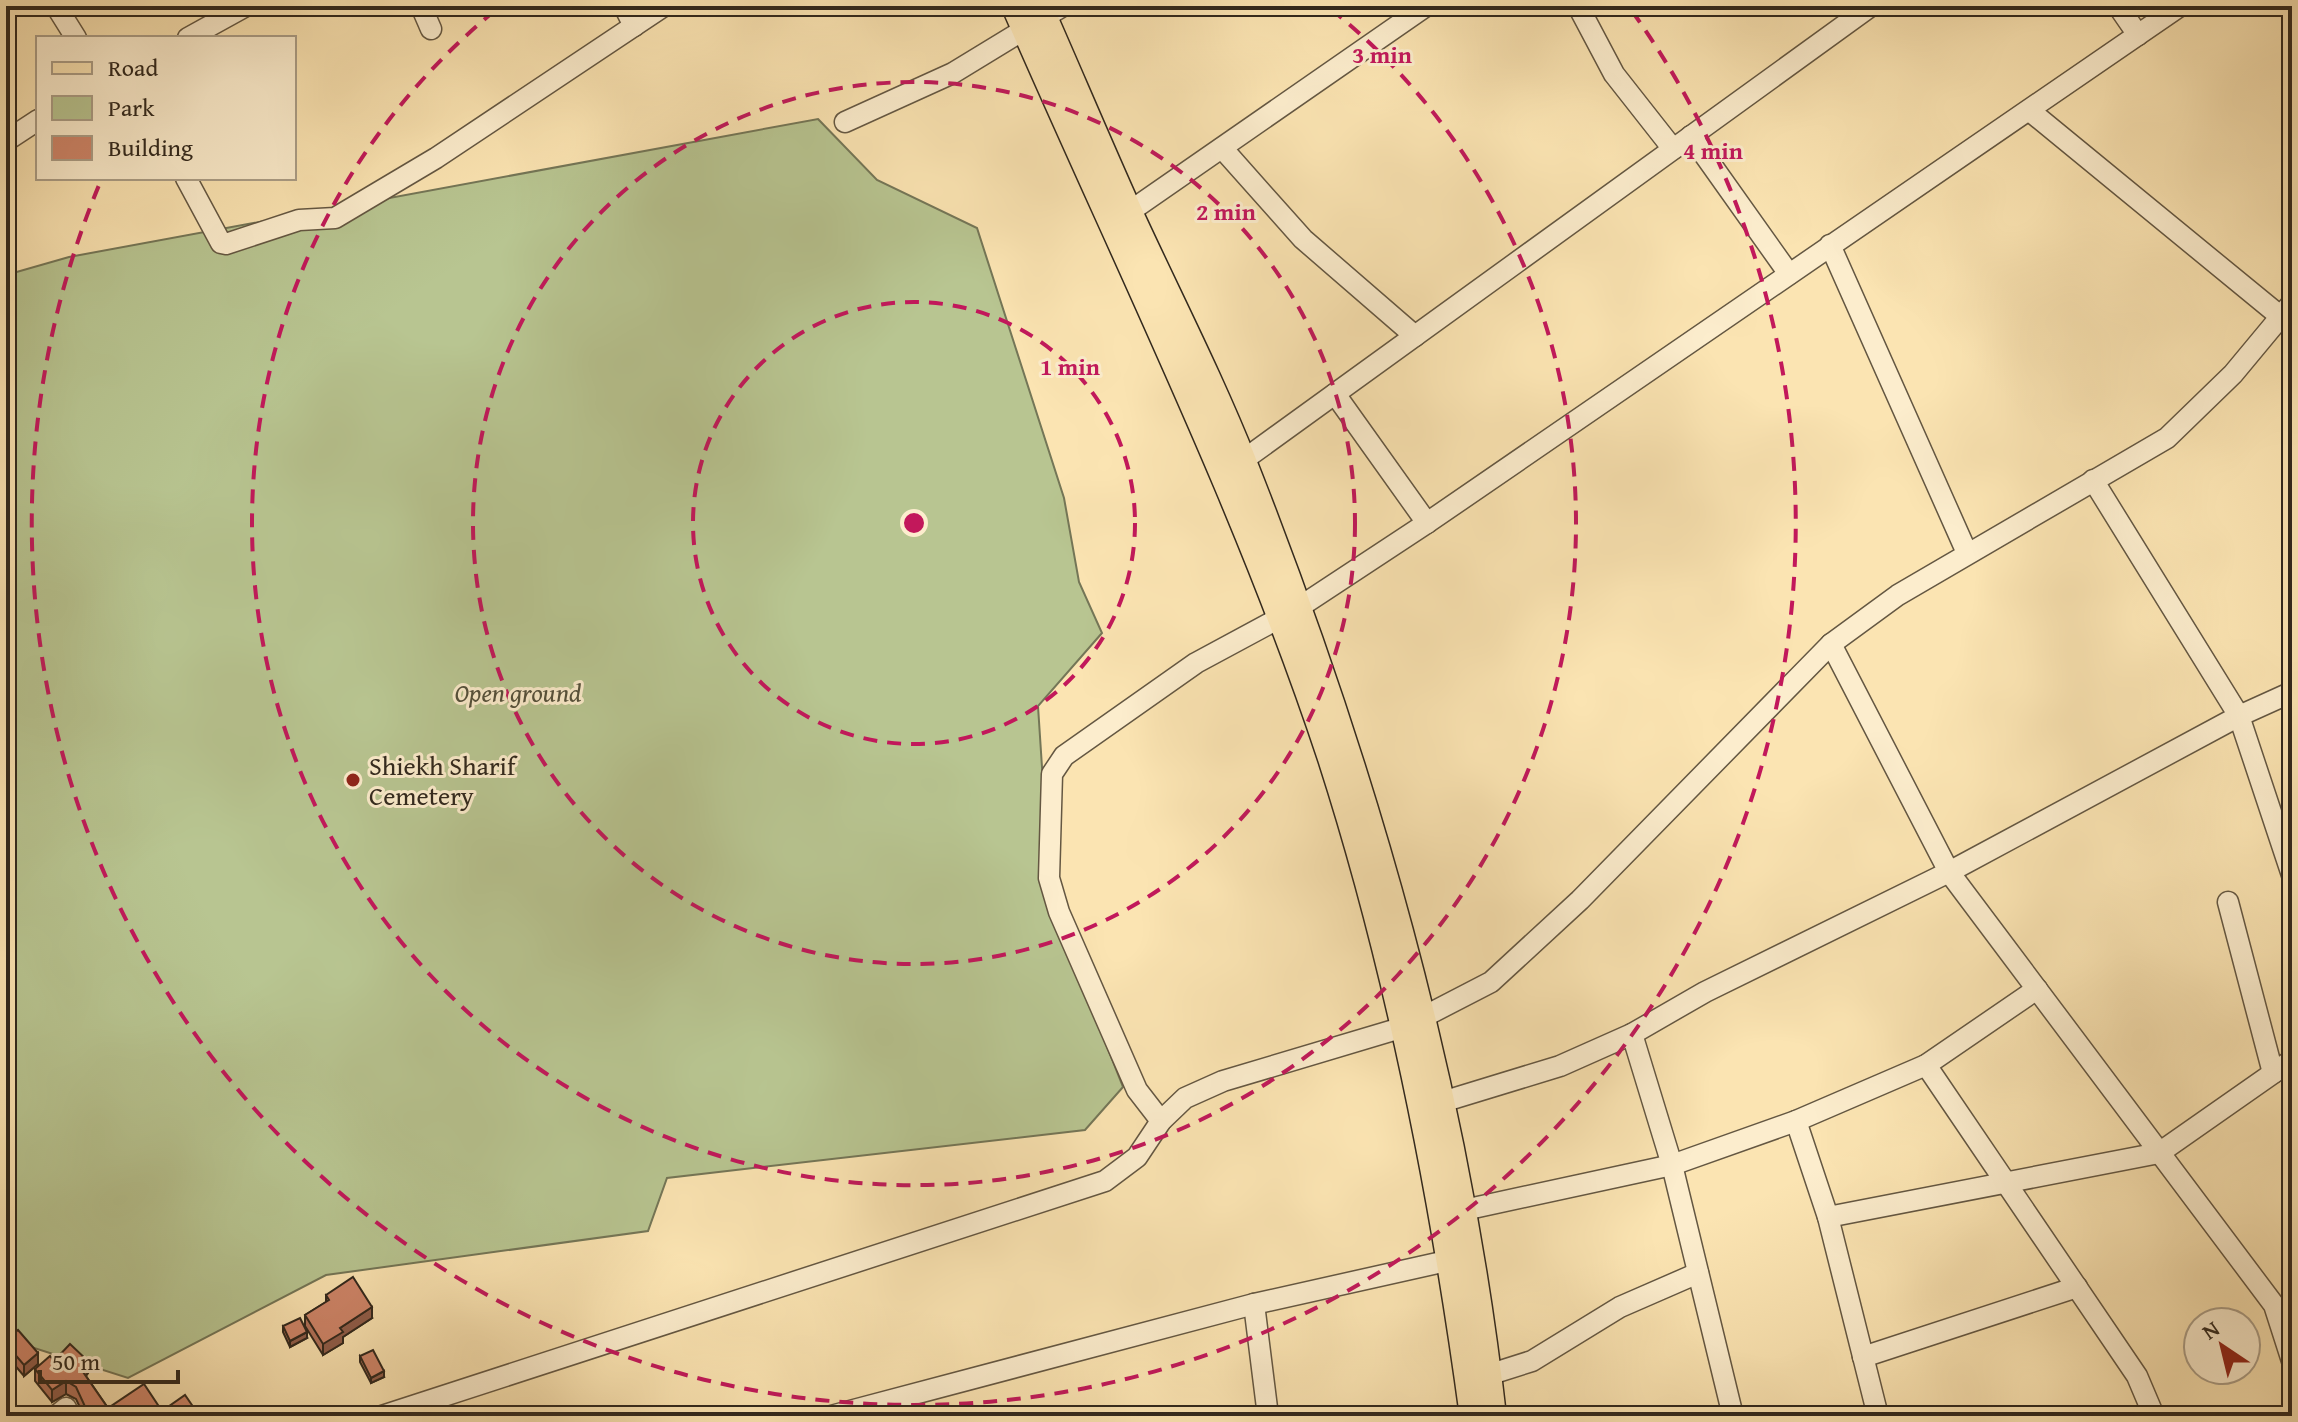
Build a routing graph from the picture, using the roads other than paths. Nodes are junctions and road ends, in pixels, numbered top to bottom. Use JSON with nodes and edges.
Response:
{"nodes":[{"id":1,"x":56,"y":6,"type":"edge"},
{"id":2,"x":246,"y":6,"type":"edge"},
{"id":3,"x":421,"y":6,"type":"edge"},
{"id":4,"x":624,"y":6,"type":"edge"},
{"id":5,"x":664,"y":6,"type":"edge"},
{"id":6,"x":1015,"y":6,"type":"edge"},
{"id":7,"x":1426,"y":6,"type":"edge"},
{"id":8,"x":1578,"y":6,"type":"edge"},
{"id":9,"x":1871,"y":6,"type":"edge"},
{"id":10,"x":2118,"y":6,"type":"edge"},
{"id":11,"x":2180,"y":6,"type":"edge"},
{"id":12,"x":1043,"y":15,"type":"edge"},
{"id":13,"x":634,"y":26,"type":"junction"},
{"id":14,"x":431,"y":29,"type":"dead end"},
{"id":15,"x":2138,"y":35,"type":"junction"},
{"id":16,"x":75,"y":36,"type":"edge"},
{"id":17,"x":192,"y":36,"type":"edge"},
{"id":18,"x":2030,"y":111,"type":"junction"},
{"id":19,"x":36,"y":121,"type":"edge"},
{"id":20,"x":845,"y":122,"type":"dead end"},
{"id":21,"x":1691,"y":136,"type":"junction"},
{"id":22,"x":6,"y":141,"type":"edge"},
{"id":23,"x":1222,"y":148,"type":"junction"},
{"id":24,"x":1673,"y":149,"type":"junction"},
{"id":25,"x":187,"y":180,"type":"edge"},
{"id":26,"x":1129,"y":212,"type":"junction"},
{"id":27,"x":1830,"y":245,"type":"junction"},
{"id":28,"x":1789,"y":274,"type":"junction"},
{"id":29,"x":2286,"y":310,"type":"edge"},
{"id":30,"x":1415,"y":336,"type":"junction"},
{"id":31,"x":1335,"y":394,"type":"junction"},
{"id":32,"x":1242,"y":461,"type":"junction"},
{"id":33,"x":2093,"y":480,"type":"junction"},
{"id":34,"x":1427,"y":523,"type":"junction"},
{"id":35,"x":1967,"y":553,"type":"junction"},
{"id":36,"x":1288,"y":614,"type":"junction"},
{"id":37,"x":1831,"y":644,"type":"junction"},
{"id":38,"x":2292,"y":692,"type":"edge"},
{"id":39,"x":2239,"y":716,"type":"junction"},
{"id":40,"x":1949,"y":872,"type":"junction"},
{"id":41,"x":2292,"y":875,"type":"edge"},
{"id":42,"x":2228,"y":902,"type":"dead end"},
{"id":43,"x":2037,"y":989,"type":"junction"},
{"id":44,"x":1414,"y":1022,"type":"junction"},
{"id":45,"x":1632,"y":1034,"type":"junction"},
{"id":46,"x":1926,"y":1065,"type":"junction"},
{"id":47,"x":2285,"y":1068,"type":"edge"},
{"id":48,"x":1432,"y":1105,"type":"junction"},
{"id":49,"x":1161,"y":1121,"type":"junction"},
{"id":50,"x":1796,"y":1121,"type":"junction"},
{"id":51,"x":2159,"y":1153,"type":"junction"},
{"id":52,"x":1672,"y":1165,"type":"junction"},
{"id":53,"x":2006,"y":1182,"type":"junction"},
{"id":54,"x":1464,"y":1210,"type":"junction"},
{"id":55,"x":1828,"y":1217,"type":"junction"},
{"id":56,"x":1451,"y":1260,"type":"junction"},
{"id":57,"x":1698,"y":1273,"type":"junction"},
{"id":58,"x":2077,"y":1287,"type":"junction"},
{"id":59,"x":1254,"y":1304,"type":"junction"},
{"id":60,"x":2287,"y":1323,"type":"edge"},
{"id":61,"x":1863,"y":1357,"type":"junction"},
{"id":62,"x":2292,"y":1361,"type":"edge"},
{"id":63,"x":1488,"y":1375,"type":"junction"},
{"id":64,"x":837,"y":1415,"type":"edge"},
{"id":65,"x":382,"y":1416,"type":"edge"},
{"id":66,"x":1268,"y":1416,"type":"edge"},
{"id":67,"x":1473,"y":1416,"type":"edge"},
{"id":68,"x":1493,"y":1416,"type":"edge"},
{"id":69,"x":1733,"y":1416,"type":"edge"},
{"id":70,"x":1878,"y":1416,"type":"edge"},
{"id":71,"x":2154,"y":1416,"type":"edge"}],
"edges":[{"from":1,"to":16,"type":"street"},
{"from":2,"to":17,"type":"street"},
{"from":3,"to":14,"type":"street"},
{"from":4,"to":13,"type":"street"},
{"from":5,"to":13,"type":"street"},
{"from":6,"to":12,"type":"main road"},
{"from":7,"to":23,"type":"street"},
{"from":8,"to":24,"type":"street"},
{"from":9,"to":21,"type":"street"},
{"from":10,"to":15,"type":"street"},
{"from":11,"to":15,"type":"street"},
{"from":12,"to":20,"type":"street"},
{"from":12,"to":26,"type":"main road"},
{"from":12,"to":36,"type":"main road"},
{"from":13,"to":25,"type":"street"},
{"from":15,"to":18,"type":"street"},
{"from":18,"to":27,"type":"street"},
{"from":18,"to":29,"type":"street"},
{"from":19,"to":22,"type":"street"},
{"from":21,"to":24,"type":"street"},
{"from":21,"to":28,"type":"street"},
{"from":23,"to":26,"type":"street"},
{"from":23,"to":30,"type":"street"},
{"from":24,"to":30,"type":"street"},
{"from":26,"to":32,"type":"main road"},
{"from":27,"to":28,"type":"street"},
{"from":27,"to":35,"type":"street"},
{"from":28,"to":34,"type":"street"},
{"from":29,"to":33,"type":"street"},
{"from":30,"to":31,"type":"street"},
{"from":31,"to":32,"type":"street"},
{"from":31,"to":34,"type":"street"},
{"from":32,"to":36,"type":"main road"},
{"from":33,"to":35,"type":"street"},
{"from":33,"to":39,"type":"street"},
{"from":34,"to":36,"type":"street"},
{"from":35,"to":37,"type":"street"},
{"from":36,"to":44,"type":"main road"},
{"from":36,"to":49,"type":"street"},
{"from":37,"to":40,"type":"street"},
{"from":37,"to":44,"type":"street"},
{"from":38,"to":39,"type":"street"},
{"from":39,"to":40,"type":"street"},
{"from":39,"to":41,"type":"street"},
{"from":40,"to":43,"type":"street"},
{"from":40,"to":45,"type":"street"},
{"from":42,"to":47,"type":"street"},
{"from":43,"to":46,"type":"street"},
{"from":43,"to":51,"type":"street"},
{"from":44,"to":48,"type":"main road"},
{"from":44,"to":49,"type":"street"},
{"from":45,"to":48,"type":"street"},
{"from":45,"to":52,"type":"street"},
{"from":46,"to":50,"type":"street"},
{"from":46,"to":53,"type":"street"},
{"from":47,"to":51,"type":"street"},
{"from":48,"to":54,"type":"main road"},
{"from":48,"to":56,"type":"main road"},
{"from":49,"to":65,"type":"street"},
{"from":50,"to":52,"type":"street"},
{"from":50,"to":55,"type":"street"},
{"from":51,"to":53,"type":"street"},
{"from":51,"to":60,"type":"street"},
{"from":52,"to":54,"type":"street"},
{"from":52,"to":57,"type":"street"},
{"from":53,"to":55,"type":"street"},
{"from":53,"to":58,"type":"street"},
{"from":54,"to":63,"type":"main road"},
{"from":55,"to":61,"type":"street"},
{"from":56,"to":59,"type":"street"},
{"from":56,"to":67,"type":"main road"},
{"from":57,"to":63,"type":"street"},
{"from":57,"to":69,"type":"street"},
{"from":58,"to":61,"type":"street"},
{"from":58,"to":71,"type":"street"},
{"from":59,"to":64,"type":"street"},
{"from":59,"to":66,"type":"street"},
{"from":60,"to":62,"type":"street"},
{"from":61,"to":70,"type":"street"},
{"from":63,"to":68,"type":"main road"}]}
